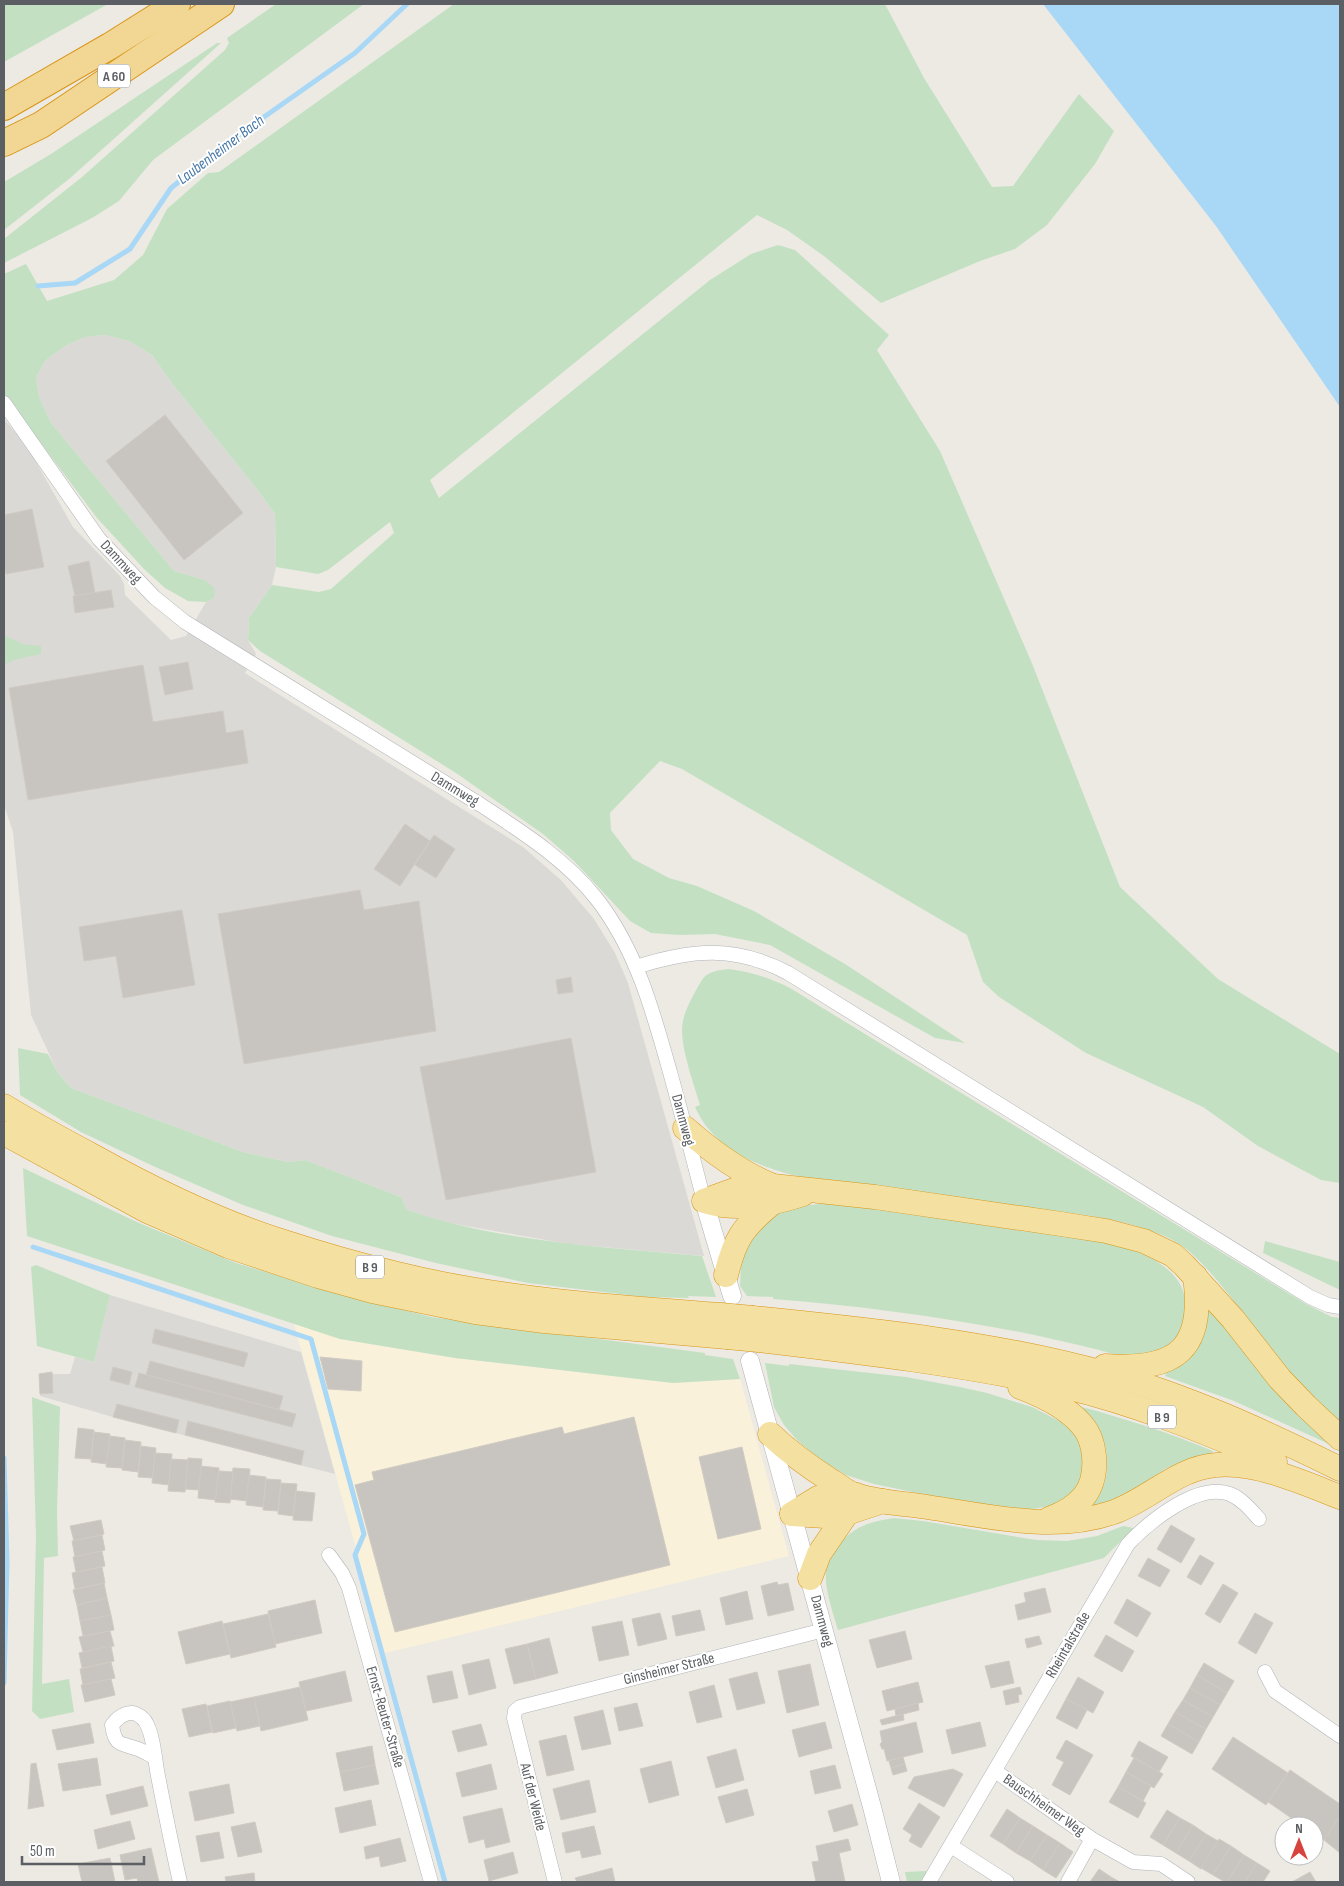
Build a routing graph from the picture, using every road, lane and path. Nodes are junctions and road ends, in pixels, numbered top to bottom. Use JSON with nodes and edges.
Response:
{"nodes":[{"id":1,"x":178,"y":4,"type":"edge"},
{"id":2,"x":221,"y":4,"type":"edge"},
{"id":3,"x":8,"y":104,"type":"edge"},
{"id":4,"x":4,"y":143,"type":"edge"},
{"id":5,"x":4,"y":403,"type":"edge"},
{"id":6,"x":636,"y":967,"type":"junction"},
{"id":7,"x":4,"y":1106,"type":"edge"},
{"id":8,"x":685,"y":1128,"type":"junction"},
{"id":9,"x":4,"y":1133,"type":"edge"},
{"id":10,"x":37,"y":1139,"type":"junction"},
{"id":11,"x":772,"y":1194,"type":"junction"},
{"id":12,"x":704,"y":1201,"type":"junction"},
{"id":13,"x":1195,"y":1276,"type":"junction"},
{"id":14,"x":727,"y":1306,"type":"junction"},
{"id":15,"x":1340,"y":1307,"type":"edge"},
{"id":16,"x":754,"y":1351,"type":"junction"},
{"id":17,"x":1037,"y":1357,"type":"junction"},
{"id":18,"x":973,"y":1370,"type":"junction"},
{"id":19,"x":770,"y":1434,"type":"junction"},
{"id":20,"x":1340,"y":1438,"type":"edge"},
{"id":21,"x":1340,"y":1469,"type":"edge"},
{"id":22,"x":1340,"y":1496,"type":"edge"},
{"id":23,"x":849,"y":1504,"type":"junction"},
{"id":24,"x":792,"y":1514,"type":"junction"},
{"id":25,"x":1259,"y":1520,"type":"dead end"},
{"id":26,"x":1043,"y":1522,"type":"junction"},
{"id":27,"x":329,"y":1555,"type":"dead end"},
{"id":28,"x":810,"y":1578,"type":"junction"},
{"id":29,"x":824,"y":1630,"type":"junction"},
{"id":30,"x":1264,"y":1672,"type":"dead end"},
{"id":31,"x":515,"y":1711,"type":"joint"},
{"id":32,"x":1340,"y":1736,"type":"edge"},
{"id":33,"x":154,"y":1757,"type":"dead end"},
{"id":34,"x":995,"y":1771,"type":"junction"},
{"id":35,"x":1092,"y":1839,"type":"junction"},
{"id":36,"x":951,"y":1846,"type":"junction"},
{"id":37,"x":180,"y":1882,"type":"edge"},
{"id":38,"x":431,"y":1882,"type":"edge"},
{"id":39,"x":555,"y":1882,"type":"edge"},
{"id":40,"x":892,"y":1882,"type":"edge"},
{"id":41,"x":929,"y":1882,"type":"edge"},
{"id":42,"x":1007,"y":1882,"type":"edge"},
{"id":43,"x":1068,"y":1882,"type":"edge"},
{"id":44,"x":1188,"y":1882,"type":"edge"}],
"edges":[{"from":1,"to":3,"type":"highway","number":"A 60"},
{"from":2,"to":4,"type":"highway","number":"A 60"},
{"from":5,"to":6,"type":"street","name":"Dammweg"},
{"from":6,"to":8,"type":"street","name":"Dammweg"},
{"from":6,"to":15,"type":"street"},
{"from":7,"to":10,"type":"highway","number":"B 9"},
{"from":8,"to":11,"type":"highway"},
{"from":8,"to":12,"type":"street","name":"Dammweg"},
{"from":9,"to":10,"type":"highway","number":"B 9"},
{"from":10,"to":14,"type":"highway","number":"B 9"},
{"from":11,"to":12,"type":"highway"},
{"from":11,"to":13,"type":"highway"},
{"from":11,"to":14,"type":"highway"},
{"from":12,"to":14,"type":"street","name":"Dammweg"},
{"from":13,"to":17,"type":"highway"},
{"from":13,"to":20,"type":"highway"},
{"from":14,"to":16,"type":"highway","number":"B 9","bridge":true},
{"from":14,"to":17,"type":"highway","number":"B 9","bridge":true},
{"from":16,"to":18,"type":"highway","number":"B 9"},
{"from":16,"to":19,"type":"street","name":"Dammweg"},
{"from":17,"to":21,"type":"highway","number":"B 9"},
{"from":18,"to":22,"type":"highway","number":"B 9"},
{"from":18,"to":26,"type":"highway"},
{"from":19,"to":23,"type":"highway"},
{"from":19,"to":24,"type":"street","name":"Dammweg"},
{"from":22,"to":26,"type":"highway"},
{"from":23,"to":24,"type":"highway"},
{"from":23,"to":26,"type":"highway"},
{"from":23,"to":28,"type":"highway"},
{"from":24,"to":28,"type":"street","name":"Dammweg"},
{"from":25,"to":34,"type":"street","name":"Rheintalstraße"},
{"from":27,"to":38,"type":"street","name":"Ernst-Reuter-Straße"},
{"from":28,"to":29,"type":"street","name":"Dammweg"},
{"from":29,"to":31,"type":"street","name":"Ginsheimer Straße"},
{"from":29,"to":40,"type":"street","name":"Dammweg"},
{"from":30,"to":32,"type":"street"},
{"from":31,"to":39,"type":"street","name":"Auf der Weide"},
{"from":33,"to":37,"type":"street"},
{"from":34,"to":35,"type":"street","name":"Bauschheimer Weg"},
{"from":34,"to":36,"type":"street","name":"Rheintalstraße"},
{"from":35,"to":43,"type":"street","name":"Bauschheimer Weg"},
{"from":35,"to":44,"type":"street","name":"Bauschheimer Weg"},
{"from":36,"to":41,"type":"street","name":"Rheintalstraße"},
{"from":36,"to":42,"type":"street"}]}
